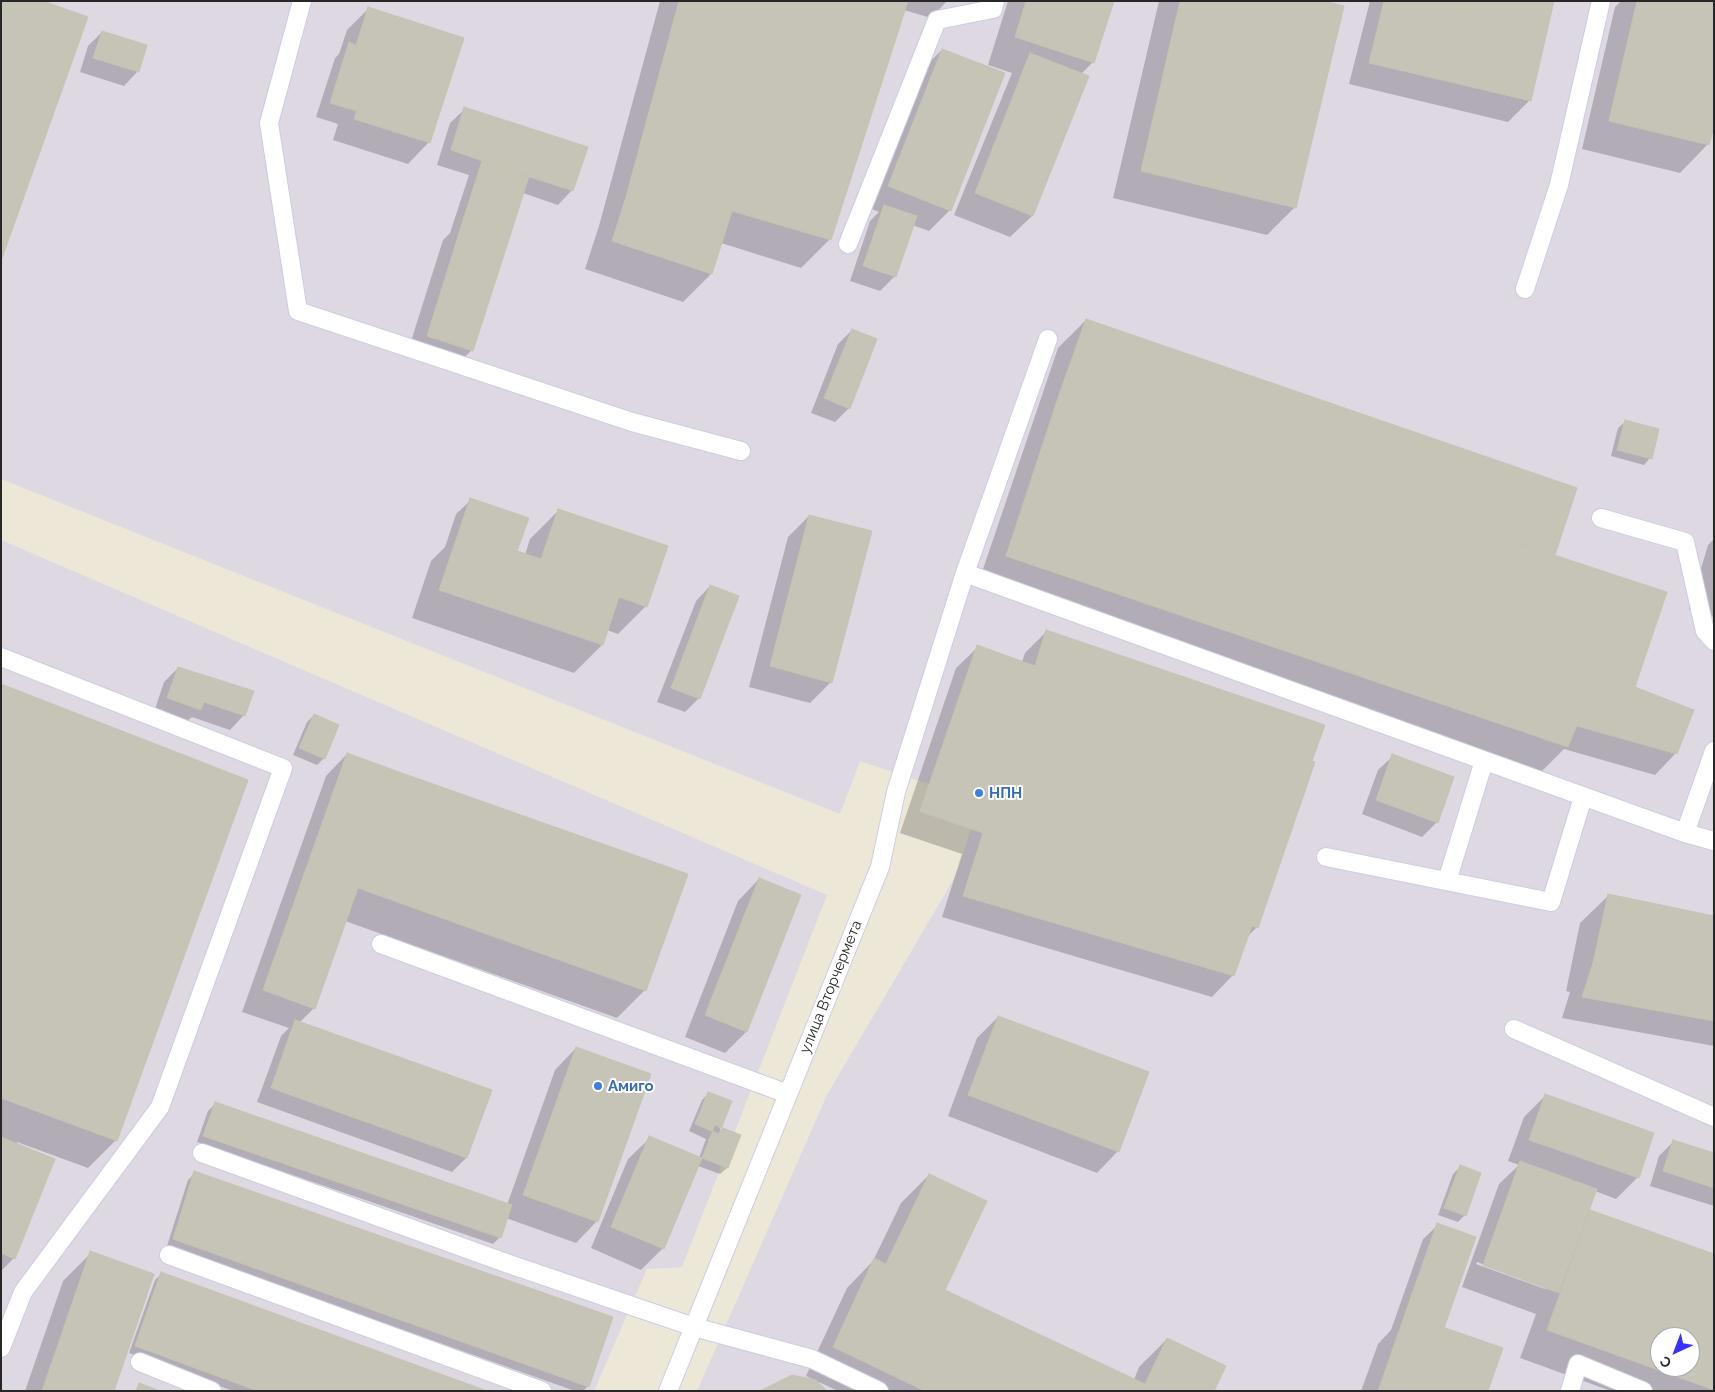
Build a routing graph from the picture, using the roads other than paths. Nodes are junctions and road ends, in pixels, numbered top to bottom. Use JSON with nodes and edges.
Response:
{"nodes":[{"id":1,"x":302,"y":1,"type":"edge"},
{"id":2,"x":995,"y":1,"type":"edge"},
{"id":3,"x":1601,"y":1,"type":"edge"},
{"id":4,"x":848,"y":244,"type":"dead end"},
{"id":5,"x":1525,"y":289,"type":"dead end"},
{"id":6,"x":1048,"y":339,"type":"dead end"},
{"id":7,"x":741,"y":451,"type":"dead end"},
{"id":8,"x":1601,"y":518,"type":"dead end"},
{"id":9,"x":965,"y":573,"type":"junction"},
{"id":10,"x":1714,"y":641,"type":"edge"},
{"id":11,"x":1,"y":657,"type":"edge"},
{"id":12,"x":1714,"y":751,"type":"edge"},
{"id":13,"x":1484,"y":761,"type":"junction"},
{"id":14,"x":1583,"y":797,"type":"junction"},
{"id":15,"x":1685,"y":833,"type":"junction"},
{"id":16,"x":1714,"y":841,"type":"edge"},
{"id":17,"x":1326,"y":857,"type":"dead end"},
{"id":18,"x":1447,"y":881,"type":"junction"},
{"id":19,"x":381,"y":944,"type":"dead end"},
{"id":20,"x":1514,"y":1029,"type":"dead end"},
{"id":21,"x":788,"y":1094,"type":"junction"},
{"id":22,"x":1714,"y":1117,"type":"edge"},
{"id":23,"x":202,"y":1153,"type":"dead end"},
{"id":24,"x":169,"y":1255,"type":"dead end"},
{"id":25,"x":694,"y":1326,"type":"junction"},
{"id":26,"x":1,"y":1348,"type":"edge"},
{"id":27,"x":140,"y":1362,"type":"dead end"},
{"id":28,"x":212,"y":1391,"type":"edge"},
{"id":29,"x":542,"y":1391,"type":"edge"},
{"id":30,"x":668,"y":1391,"type":"edge"},
{"id":31,"x":879,"y":1391,"type":"edge"},
{"id":32,"x":1570,"y":1391,"type":"edge"},
{"id":33,"x":1643,"y":1391,"type":"edge"}],
"edges":[{"from":1,"to":7,"type":"lane"},
{"from":2,"to":4,"type":"lane"},
{"from":3,"to":5,"type":"lane"},
{"from":6,"to":9,"type":"lane","name":"улица Вторчермета"},
{"from":8,"to":10,"type":"lane"},
{"from":9,"to":13,"type":"lane"},
{"from":9,"to":21,"type":"lane","name":"улица Вторчермета"},
{"from":11,"to":26,"type":"lane"},
{"from":12,"to":15,"type":"lane"},
{"from":13,"to":14,"type":"lane"},
{"from":13,"to":18,"type":"lane"},
{"from":14,"to":15,"type":"lane"},
{"from":14,"to":18,"type":"lane"},
{"from":15,"to":16,"type":"lane"},
{"from":17,"to":18,"type":"lane"},
{"from":19,"to":21,"type":"lane"},
{"from":20,"to":22,"type":"lane"},
{"from":21,"to":25,"type":"lane","name":"улица Вторчермета"},
{"from":23,"to":25,"type":"lane"},
{"from":24,"to":29,"type":"lane"},
{"from":25,"to":30,"type":"lane","name":"улица Вторчермета"},
{"from":25,"to":31,"type":"lane"},
{"from":27,"to":28,"type":"lane"},
{"from":32,"to":33,"type":"lane"}]}
